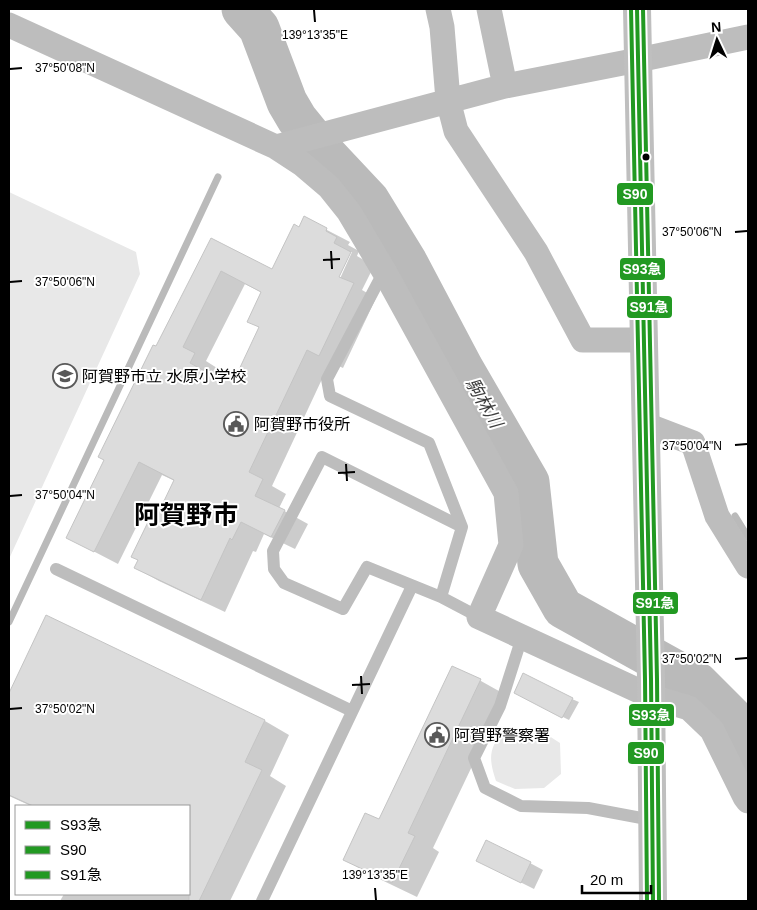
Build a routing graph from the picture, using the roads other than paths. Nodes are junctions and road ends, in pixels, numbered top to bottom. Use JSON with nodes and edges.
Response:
{"nodes":[{"id":1,"x":438,"y":9,"type":"edge"},
{"id":2,"x":489,"y":9,"type":"edge"},
{"id":3,"x":637,"y":9,"type":"edge"},
{"id":4,"x":9,"y":25,"type":"edge"},
{"id":5,"x":748,"y":37,"type":"edge"},
{"id":6,"x":638,"y":60,"type":"junction"},
{"id":7,"x":505,"y":86,"type":"junction"},
{"id":8,"x":448,"y":100,"type":"junction"},
{"id":9,"x":276,"y":147,"type":"junction"},
{"id":10,"x":384,"y":271,"type":"junction"},
{"id":11,"x":644,"y":340,"type":"junction"},
{"id":12,"x":646,"y":425,"type":"junction"},
{"id":13,"x":462,"y":527,"type":"junction"},
{"id":14,"x":748,"y":566,"type":"edge"},
{"id":15,"x":56,"y":568,"type":"dead end"},
{"id":16,"x":412,"y":586,"type":"junction"},
{"id":17,"x":441,"y":597,"type":"junction"},
{"id":18,"x":479,"y":617,"type":"junction"},
{"id":19,"x":522,"y":637,"type":"junction"},
{"id":20,"x":651,"y":688,"type":"junction"},
{"id":21,"x":352,"y":711,"type":"junction"},
{"id":22,"x":748,"y":801,"type":"edge"},
{"id":23,"x":652,"y":820,"type":"junction"},
{"id":24,"x":262,"y":901,"type":"edge"},
{"id":25,"x":653,"y":901,"type":"edge"}],
"edges":[{"from":1,"to":8,"type":"street"},
{"from":2,"to":7,"type":"street"},
{"from":3,"to":6,"type":"main road"},
{"from":4,"to":9,"type":"street"},
{"from":5,"to":6,"type":"street"},
{"from":6,"to":7,"type":"street"},
{"from":6,"to":11,"type":"main road"},
{"from":7,"to":8,"type":"street"},
{"from":8,"to":9,"type":"street"},
{"from":8,"to":11,"type":"street"},
{"from":9,"to":10,"type":"street"},
{"from":10,"to":13,"type":"lane"},
{"from":10,"to":18,"type":"street"},
{"from":11,"to":12,"type":"main road"},
{"from":12,"to":14,"type":"street"},
{"from":12,"to":20,"type":"main road"},
{"from":13,"to":16,"type":"lane"},
{"from":13,"to":17,"type":"lane"},
{"from":15,"to":21,"type":"lane"},
{"from":16,"to":17,"type":"lane"},
{"from":16,"to":21,"type":"lane"},
{"from":17,"to":18,"type":"lane"},
{"from":18,"to":19,"type":"street"},
{"from":19,"to":20,"type":"street"},
{"from":19,"to":23,"type":"lane"},
{"from":20,"to":22,"type":"street"},
{"from":20,"to":23,"type":"main road"},
{"from":21,"to":24,"type":"lane"},
{"from":23,"to":25,"type":"main road"}]}
